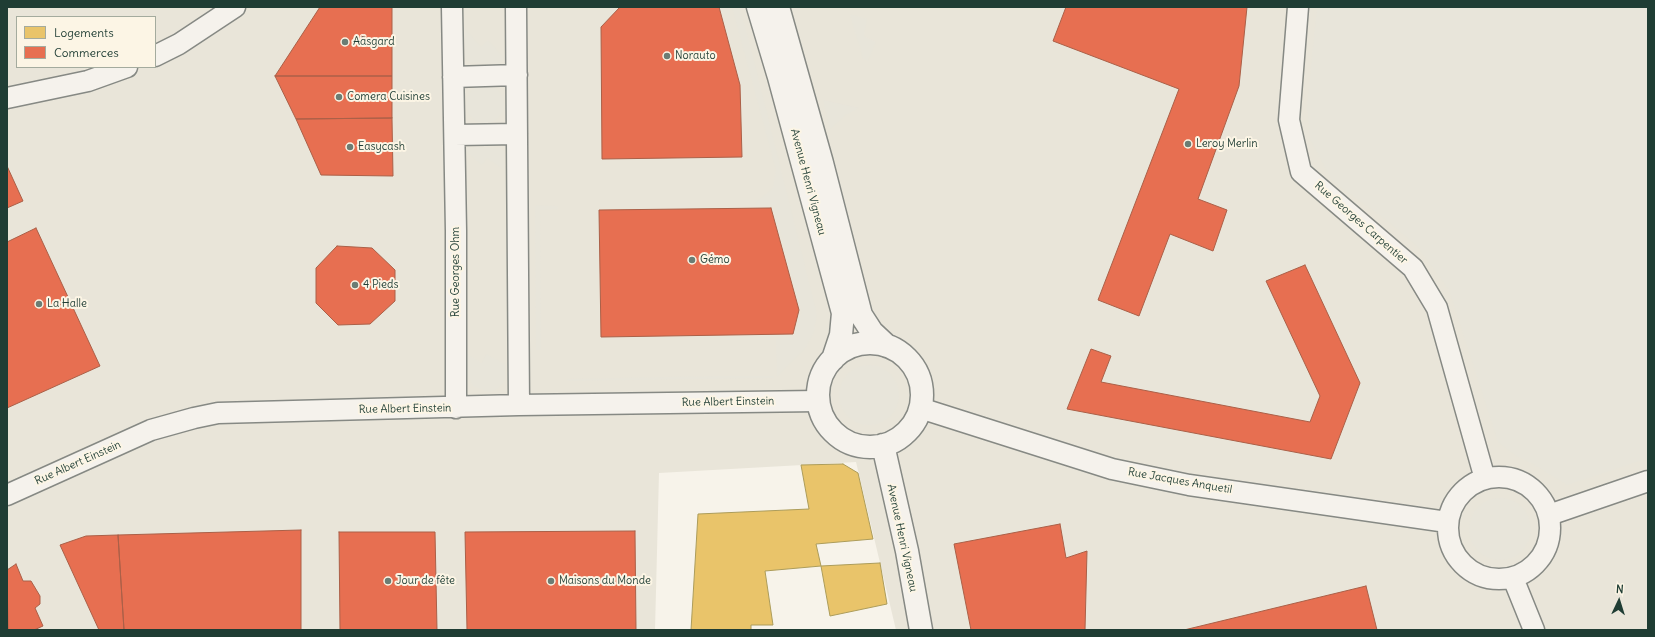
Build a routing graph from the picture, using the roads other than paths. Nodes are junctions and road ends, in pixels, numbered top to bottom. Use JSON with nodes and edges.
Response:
{"nodes":[{"id":1,"x":235,"y":7,"type":"edge"},
{"id":2,"x":452,"y":7,"type":"edge"},
{"id":3,"x":516,"y":7,"type":"edge"},
{"id":4,"x":758,"y":7,"type":"edge"},
{"id":5,"x":778,"y":7,"type":"edge"},
{"id":6,"x":1298,"y":7,"type":"edge"},
{"id":7,"x":156,"y":56,"type":"edge"},
{"id":8,"x":124,"y":68,"type":"edge"},
{"id":9,"x":517,"y":75,"type":"junction"},
{"id":10,"x":453,"y":77,"type":"junction"},
{"id":11,"x":7,"y":98,"type":"edge"},
{"id":12,"x":516,"y":134,"type":"junction"},
{"id":13,"x":455,"y":135,"type":"junction"},
{"id":14,"x":887,"y":346,"type":"junction"},
{"id":15,"x":833,"y":359,"type":"junction"},
{"id":16,"x":818,"y":401,"type":"junction"},
{"id":17,"x":519,"y":405,"type":"junction"},
{"id":18,"x":456,"y":408,"type":"junction"},
{"id":19,"x":920,"y":408,"type":"junction"},
{"id":20,"x":883,"y":445,"type":"junction"},
{"id":21,"x":1485,"y":479,"type":"junction"},
{"id":22,"x":1648,"y":481,"type":"edge"},
{"id":23,"x":7,"y":495,"type":"edge"},
{"id":24,"x":1549,"y":515,"type":"junction"},
{"id":25,"x":1447,"y":522,"type":"junction"},
{"id":26,"x":1513,"y":578,"type":"junction"},
{"id":27,"x":921,"y":630,"type":"edge"},
{"id":28,"x":1534,"y":630,"type":"edge"}],
"edges":[{"from":1,"to":7,"type":"street"},
{"from":2,"to":10,"type":"street","name":"Rue Georges Ohm"},
{"from":3,"to":9,"type":"street"},
{"from":4,"to":15,"type":"street","name":"Avenue Henri Vigneau"},
{"from":5,"to":14,"type":"street","name":"Avenue Henri Vigneau"},
{"from":6,"to":21,"type":"street","name":"Rue Georges Carpentier"},
{"from":8,"to":11,"type":"street"},
{"from":9,"to":10,"type":"street"},
{"from":9,"to":12,"type":"street"},
{"from":10,"to":13,"type":"street","name":"Rue Georges Ohm"},
{"from":12,"to":13,"type":"street"},
{"from":12,"to":17,"type":"street"},
{"from":13,"to":18,"type":"street","name":"Rue Georges Ohm"},
{"from":14,"to":15,"type":"street","name":"Avenue Henri Vigneau"},
{"from":14,"to":19,"type":"street","name":"Avenue Henri Vigneau"},
{"from":15,"to":16,"type":"street","name":"Avenue Henri Vigneau"},
{"from":16,"to":17,"type":"street","name":"Rue Albert Einstein"},
{"from":16,"to":20,"type":"street","name":"Avenue Henri Vigneau"},
{"from":17,"to":18,"type":"street","name":"Rue Albert Einstein"},
{"from":18,"to":23,"type":"street","name":"Rue Albert Einstein"},
{"from":19,"to":20,"type":"street","name":"Avenue Henri Vigneau"},
{"from":19,"to":25,"type":"street","name":"Rue Jacques Anquetil"},
{"from":20,"to":27,"type":"street","name":"Avenue Henri Vigneau"},
{"from":21,"to":24,"type":"street"},
{"from":21,"to":25,"type":"street"},
{"from":22,"to":24,"type":"street"},
{"from":24,"to":26,"type":"street"},
{"from":25,"to":26,"type":"street"},
{"from":26,"to":28,"type":"street"}]}
